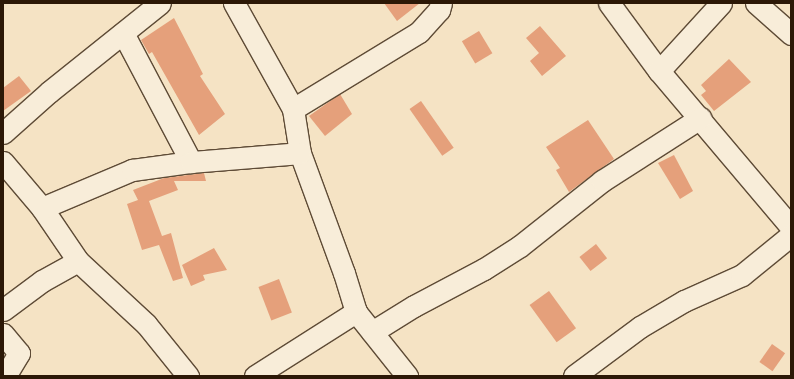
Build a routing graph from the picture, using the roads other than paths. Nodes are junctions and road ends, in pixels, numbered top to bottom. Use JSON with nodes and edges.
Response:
{"nodes":[{"id":1,"x":160,"y":3,"type":"edge"},
{"id":2,"x":234,"y":3,"type":"edge"},
{"id":3,"x":441,"y":3,"type":"edge"},
{"id":4,"x":609,"y":3,"type":"edge"},
{"id":5,"x":721,"y":3,"type":"edge"},
{"id":6,"x":756,"y":3,"type":"edge"},
{"id":7,"x":123,"y":33,"type":"junction"},
{"id":8,"x":791,"y":34,"type":"edge"},
{"id":9,"x":659,"y":71,"type":"junction"},
{"id":10,"x":293,"y":110,"type":"junction"},
{"id":11,"x":700,"y":118,"type":"junction"},
{"id":12,"x":3,"y":133,"type":"edge"},
{"id":13,"x":300,"y":153,"type":"junction"},
{"id":14,"x":3,"y":162,"type":"edge"},
{"id":15,"x":191,"y":162,"type":"junction"},
{"id":16,"x":42,"y":208,"type":"junction"},
{"id":17,"x":789,"y":223,"type":"edge"},
{"id":18,"x":78,"y":262,"type":"junction"},
{"id":19,"x":3,"y":310,"type":"edge"},
{"id":20,"x":356,"y":312,"type":"junction"},
{"id":21,"x":372,"y":332,"type":"junction"},
{"id":22,"x":3,"y":334,"type":"edge"},
{"id":23,"x":5,"y":376,"type":"edge"},
{"id":24,"x":188,"y":376,"type":"edge"},
{"id":25,"x":255,"y":376,"type":"edge"},
{"id":26,"x":407,"y":376,"type":"edge"},
{"id":27,"x":574,"y":376,"type":"edge"}],
"edges":[{"from":1,"to":7,"type":"street"},
{"from":2,"to":10,"type":"street"},
{"from":3,"to":10,"type":"street"},
{"from":4,"to":9,"type":"street"},
{"from":5,"to":9,"type":"street"},
{"from":6,"to":8,"type":"street"},
{"from":7,"to":12,"type":"street"},
{"from":7,"to":15,"type":"street"},
{"from":9,"to":11,"type":"street"},
{"from":10,"to":13,"type":"street"},
{"from":11,"to":17,"type":"street"},
{"from":11,"to":21,"type":"street"},
{"from":13,"to":15,"type":"street"},
{"from":13,"to":20,"type":"street"},
{"from":14,"to":16,"type":"street"},
{"from":15,"to":16,"type":"street"},
{"from":16,"to":18,"type":"street"},
{"from":17,"to":27,"type":"street"},
{"from":18,"to":19,"type":"street"},
{"from":18,"to":24,"type":"street"},
{"from":20,"to":21,"type":"street"},
{"from":20,"to":25,"type":"street"},
{"from":21,"to":26,"type":"street"},
{"from":22,"to":23,"type":"street"}]}
